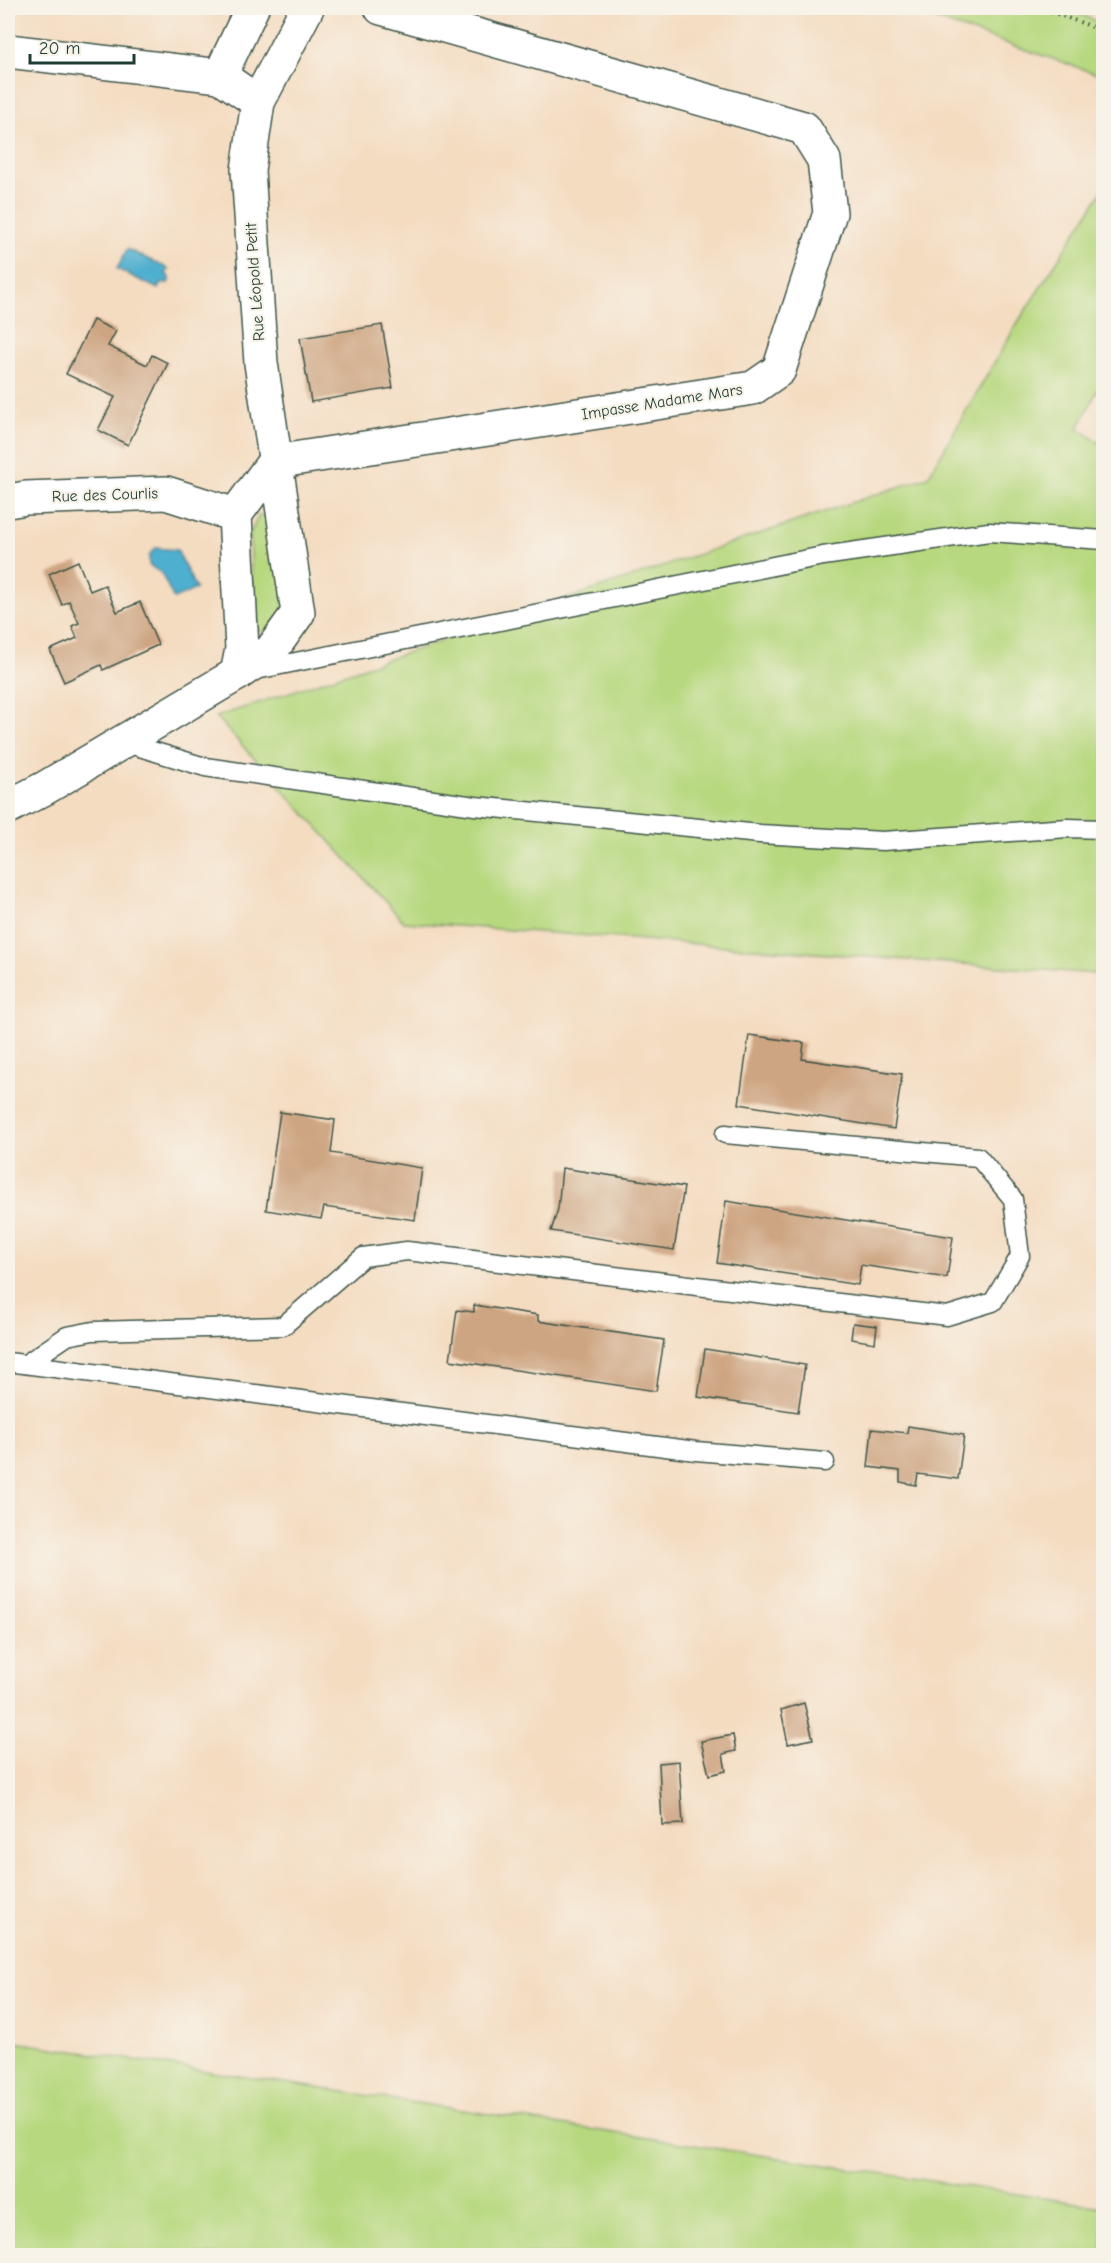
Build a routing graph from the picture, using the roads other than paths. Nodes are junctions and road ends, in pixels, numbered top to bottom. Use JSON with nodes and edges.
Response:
{"nodes":[{"id":1,"x":252,"y":8,"type":"edge"},
{"id":2,"x":307,"y":8,"type":"edge"},
{"id":3,"x":381,"y":8,"type":"edge"},
{"id":4,"x":8,"y":51,"type":"edge"},
{"id":5,"x":220,"y":76,"type":"junction"},
{"id":6,"x":258,"y":102,"type":"junction"},
{"id":7,"x":274,"y":462,"type":"junction"},
{"id":8,"x":8,"y":501,"type":"edge"},
{"id":9,"x":235,"y":516,"type":"junction"},
{"id":10,"x":1104,"y":540,"type":"edge"},
{"id":11,"x":237,"y":674,"type":"junction"},
{"id":12,"x":123,"y":742,"type":"junction"},
{"id":13,"x":8,"y":807,"type":"edge"},
{"id":14,"x":1104,"y":829,"type":"edge"},
{"id":15,"x":725,"y":1134,"type":"dead end"},
{"id":16,"x":8,"y":1362,"type":"edge"},
{"id":17,"x":26,"y":1364,"type":"junction"},
{"id":18,"x":825,"y":1462,"type":"dead end"}],
"edges":[{"from":1,"to":5,"type":"street"},
{"from":2,"to":6,"type":"street"},
{"from":3,"to":7,"type":"street","name":"Impasse Madame Mars"},
{"from":4,"to":5,"type":"street"},
{"from":5,"to":6,"type":"street"},
{"from":6,"to":7,"type":"street","name":"Rue Léopold Petit"},
{"from":7,"to":9,"type":"street"},
{"from":7,"to":11,"type":"street","name":"Rue Léopold Petit"},
{"from":8,"to":9,"type":"street","name":"Rue des Courlis"},
{"from":9,"to":11,"type":"street"},
{"from":10,"to":11,"type":"lane"},
{"from":11,"to":12,"type":"street","name":"Rue Léopold Petit"},
{"from":12,"to":13,"type":"street","name":"Rue Léopold Petit"},
{"from":12,"to":14,"type":"lane"},
{"from":15,"to":17,"type":"lane"},
{"from":16,"to":17,"type":"lane"},
{"from":17,"to":18,"type":"lane"}]}
